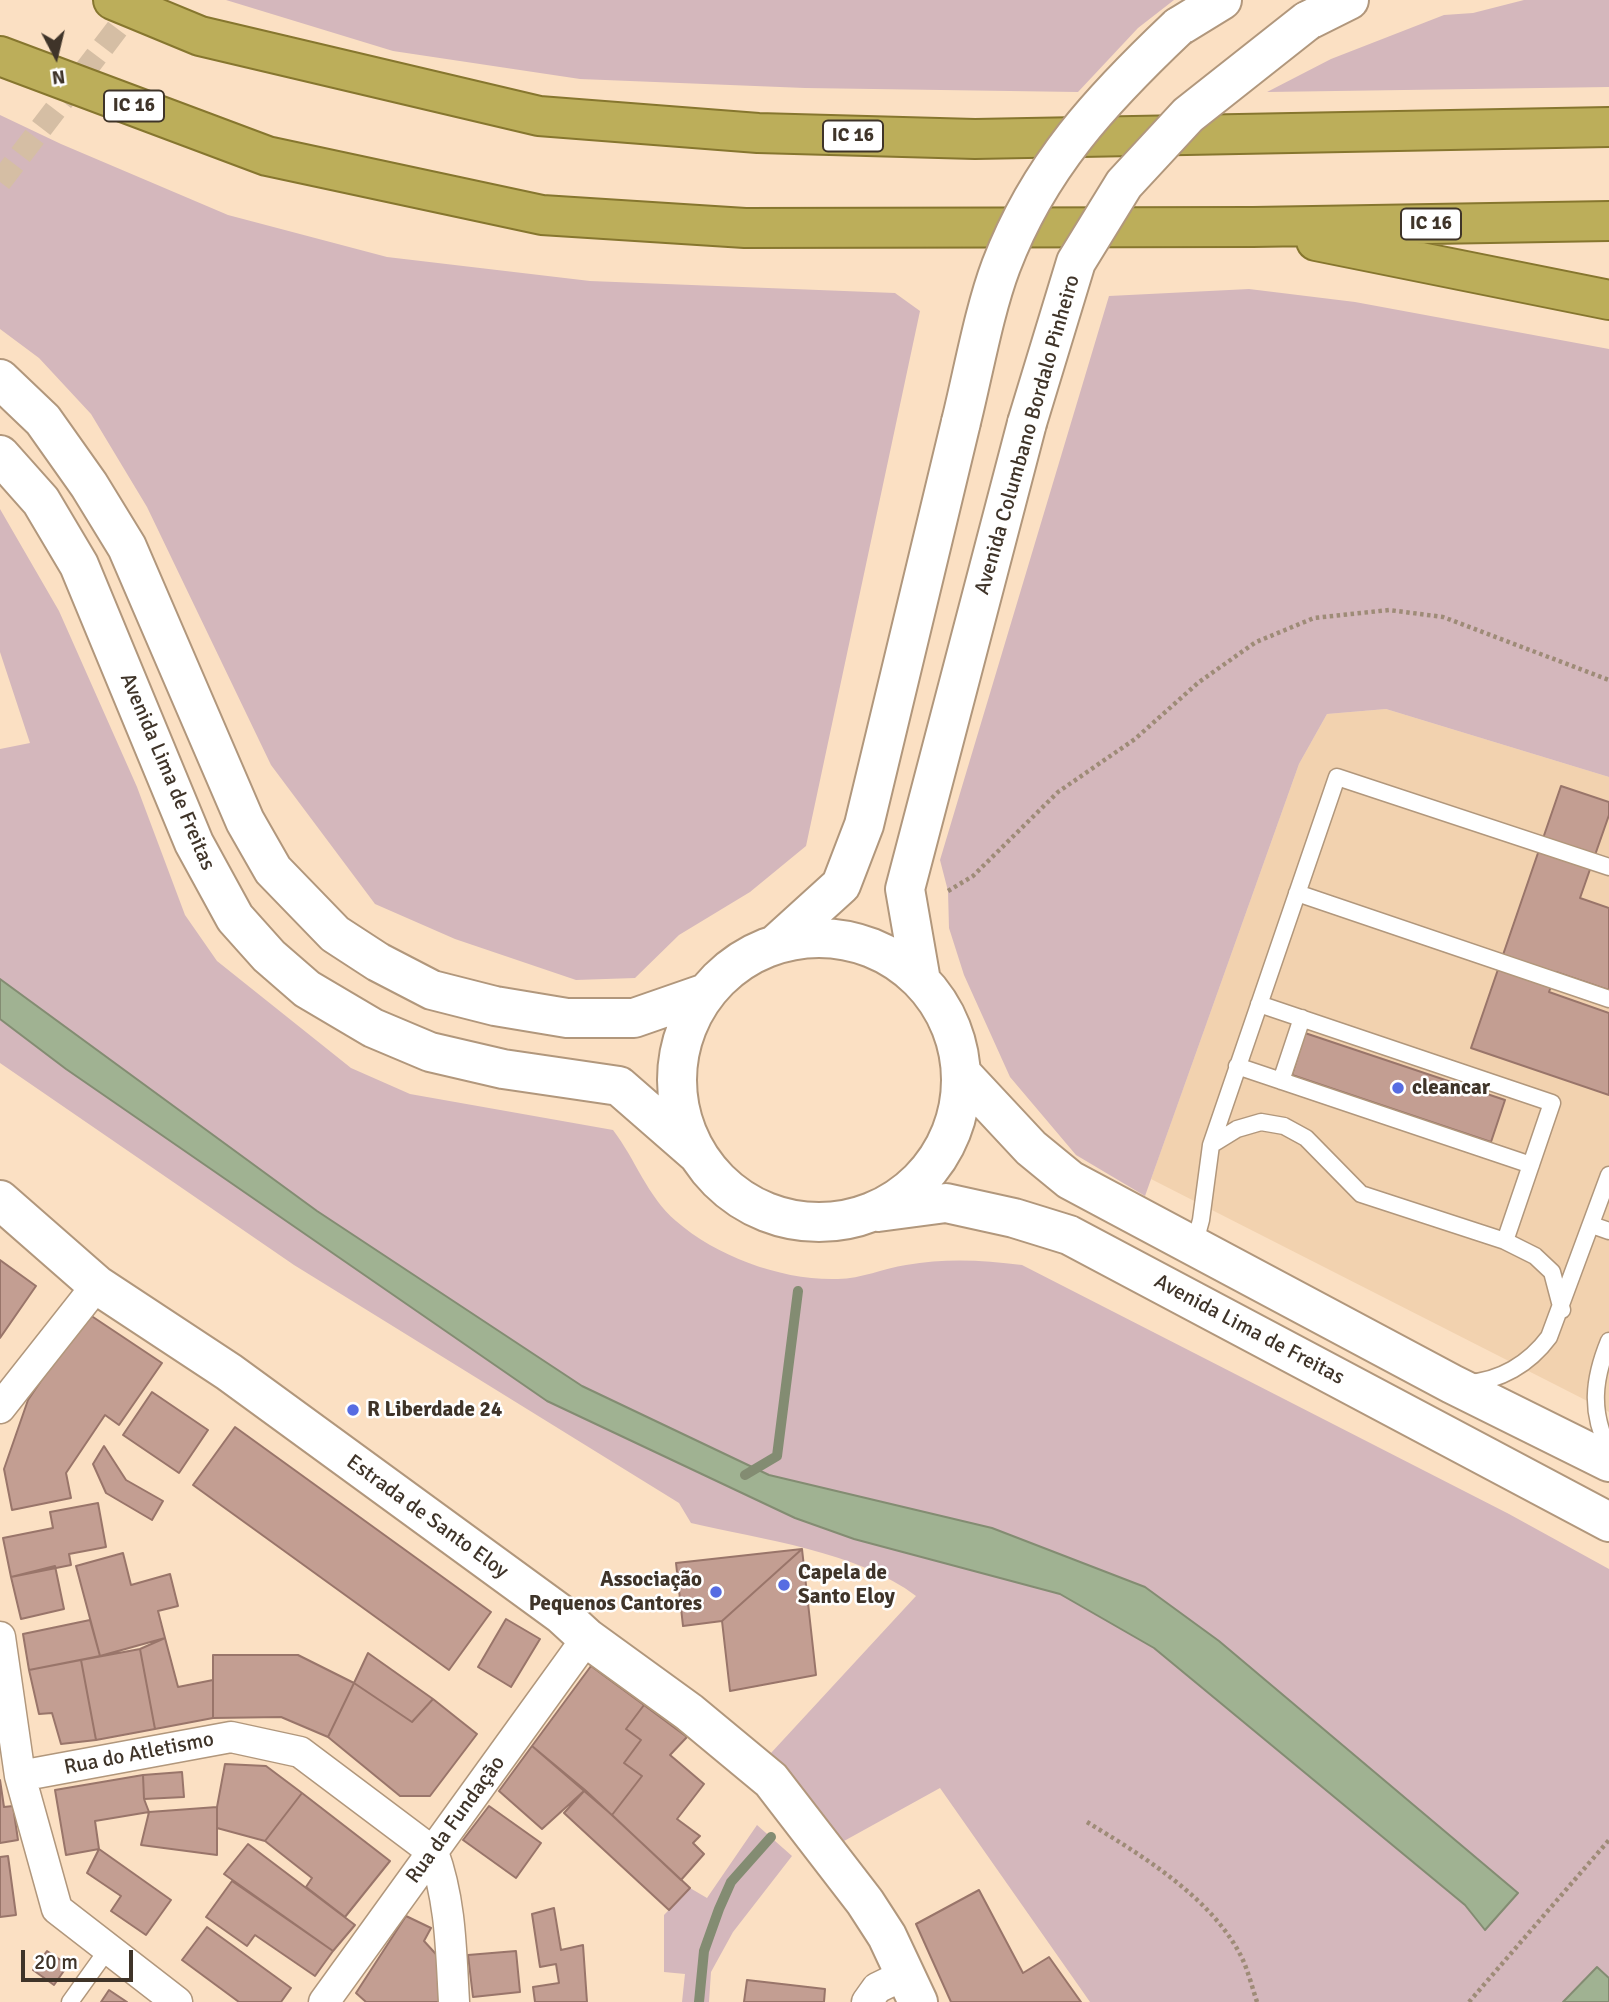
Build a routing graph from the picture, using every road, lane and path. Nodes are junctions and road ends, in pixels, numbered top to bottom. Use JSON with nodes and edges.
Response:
{"nodes":[{"id":1,"x":113,"y":0,"type":"edge"},
{"id":2,"x":1222,"y":0,"type":"edge"},
{"id":3,"x":1349,"y":0,"type":"edge"},
{"id":4,"x":0,"y":56,"type":"edge"},
{"id":5,"x":1609,"y":127,"type":"edge"},
{"id":6,"x":1609,"y":221,"type":"edge"},
{"id":7,"x":1253,"y":228,"type":"junction"},
{"id":8,"x":1609,"y":300,"type":"edge"},
{"id":9,"x":0,"y":379,"type":"edge"},
{"id":10,"x":0,"y":455,"type":"edge"},
{"id":11,"x":1609,"y":680,"type":"edge"},
{"id":12,"x":1609,"y":867,"type":"edge"},
{"id":13,"x":948,"y":891,"type":"dead end"},
{"id":14,"x":1297,"y":893,"type":"junction"},
{"id":15,"x":776,"y":944,"type":"junction"},
{"id":16,"x":921,"y":981,"type":"junction"},
{"id":17,"x":706,"y":993,"type":"junction"},
{"id":18,"x":1609,"y":999,"type":"edge"},
{"id":19,"x":1258,"y":1004,"type":"junction"},
{"id":20,"x":1302,"y":1018,"type":"junction"},
{"id":21,"x":1237,"y":1066,"type":"junction"},
{"id":22,"x":961,"y":1073,"type":"junction"},
{"id":23,"x":1281,"y":1081,"type":"junction"},
{"id":24,"x":1211,"y":1144,"type":"junction"},
{"id":25,"x":697,"y":1154,"type":"junction"},
{"id":26,"x":1531,"y":1165,"type":"junction"},
{"id":27,"x":1609,"y":1175,"type":"edge"},
{"id":28,"x":0,"y":1200,"type":"edge"},
{"id":29,"x":869,"y":1213,"type":"junction"},
{"id":30,"x":1592,"y":1224,"type":"junction"},
{"id":31,"x":1609,"y":1231,"type":"edge"},
{"id":32,"x":1505,"y":1241,"type":"junction"},
{"id":33,"x":1194,"y":1246,"type":"junction"},
{"id":34,"x":97,"y":1285,"type":"junction"},
{"id":35,"x":1562,"y":1310,"type":"junction"},
{"id":36,"x":1609,"y":1341,"type":"edge"},
{"id":37,"x":1452,"y":1384,"type":"junction"},
{"id":38,"x":0,"y":1408,"type":"edge"},
{"id":39,"x":1609,"y":1450,"type":"edge"},
{"id":40,"x":1609,"y":1462,"type":"edge"},
{"id":41,"x":1609,"y":1522,"type":"edge"},
{"id":42,"x":0,"y":1637,"type":"edge"},
{"id":43,"x":587,"y":1638,"type":"junction"},
{"id":44,"x":20,"y":1776,"type":"junction"},
{"id":45,"x":1087,"y":1822,"type":"dead end"},
{"id":46,"x":1609,"y":1840,"type":"edge"},
{"id":47,"x":433,"y":1852,"type":"junction"},
{"id":48,"x":108,"y":1949,"type":"junction"},
{"id":49,"x":912,"y":1988,"type":"edge"},
{"id":50,"x":70,"y":2002,"type":"edge"},
{"id":51,"x":177,"y":2002,"type":"edge"},
{"id":52,"x":324,"y":2002,"type":"edge"},
{"id":53,"x":454,"y":2002,"type":"edge"},
{"id":54,"x":867,"y":2002,"type":"edge"},
{"id":55,"x":1257,"y":2002,"type":"edge"},
{"id":56,"x":1469,"y":2002,"type":"edge"}],
"edges":[{"from":1,"to":5,"type":"highway","number":"IC 16"},
{"from":2,"to":15,"type":"main road","bridge":true},
{"from":3,"to":16,"type":"main road","name":"Avenida Columbano Bordalo Pinheiro","bridge":true},
{"from":4,"to":7,"type":"highway","number":"IC 16"},
{"from":6,"to":7,"type":"highway","number":"IC 16"},
{"from":7,"to":8,"type":"highway"},
{"from":9,"to":17,"type":"main road"},
{"from":10,"to":25,"type":"main road","name":"Avenida Lima de Freitas"},
{"from":11,"to":13,"type":"path"},
{"from":12,"to":14,"type":"lane"},
{"from":14,"to":18,"type":"lane"},
{"from":14,"to":19,"type":"lane"},
{"from":15,"to":16,"type":"main road"},
{"from":15,"to":17,"type":"main road"},
{"from":16,"to":22,"type":"main road"},
{"from":17,"to":25,"type":"main road"},
{"from":19,"to":20,"type":"lane"},
{"from":19,"to":21,"type":"lane"},
{"from":20,"to":23,"type":"lane"},
{"from":20,"to":26,"type":"lane"},
{"from":21,"to":23,"type":"lane"},
{"from":21,"to":24,"type":"lane"},
{"from":22,"to":29,"type":"main road"},
{"from":22,"to":33,"type":"main road"},
{"from":23,"to":26,"type":"lane"},
{"from":24,"to":32,"type":"lane"},
{"from":24,"to":33,"type":"lane"},
{"from":25,"to":29,"type":"main road"},
{"from":26,"to":32,"type":"lane"},
{"from":27,"to":30,"type":"lane"},
{"from":28,"to":34,"type":"main road","name":"Estrada de Santo Eloy"},
{"from":29,"to":41,"type":"main road","name":"Avenida Lima de Freitas"},
{"from":30,"to":31,"type":"lane"},
{"from":30,"to":35,"type":"lane"},
{"from":32,"to":35,"type":"lane"},
{"from":33,"to":37,"type":"main road"},
{"from":34,"to":38,"type":"street"},
{"from":34,"to":43,"type":"main road","name":"Estrada de Santo Eloy"},
{"from":35,"to":37,"type":"lane"},
{"from":36,"to":39,"type":"lane"},
{"from":37,"to":40,"type":"main road"},
{"from":42,"to":44,"type":"street"},
{"from":43,"to":47,"type":"street","name":"Rua da Fundação"},
{"from":43,"to":49,"type":"main road","name":"Estrada de Santo Eloy"},
{"from":44,"to":47,"type":"street","name":"Rua do Atletismo"},
{"from":44,"to":48,"type":"street"},
{"from":45,"to":55,"type":"path"},
{"from":46,"to":56,"type":"path"},
{"from":47,"to":52,"type":"street","name":"Rua da Fundação"},
{"from":47,"to":53,"type":"street"},
{"from":48,"to":50,"type":"lane"},
{"from":48,"to":51,"type":"street"},
{"from":49,"to":54,"type":"street"}]}
